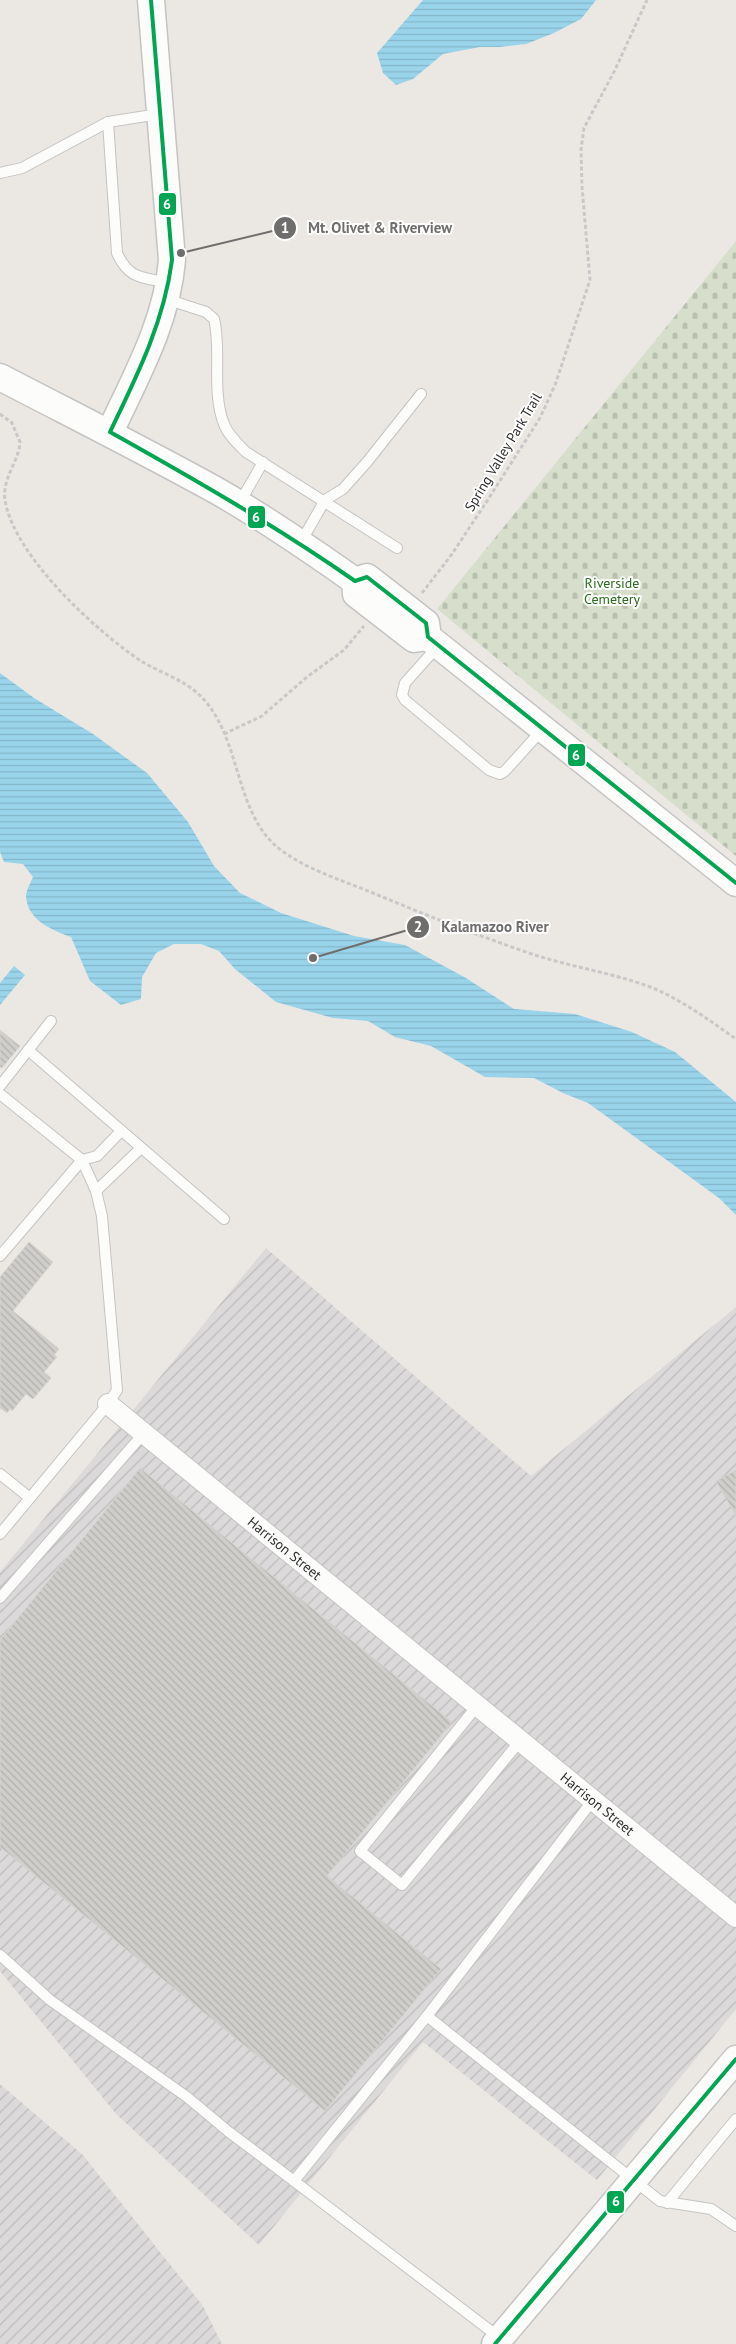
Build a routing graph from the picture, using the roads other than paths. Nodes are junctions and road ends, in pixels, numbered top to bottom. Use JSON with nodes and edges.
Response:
{"nodes":[{"id":1,"x":151,"y":0,"type":"edge"},
{"id":2,"x":160,"y":114,"type":"junction"},
{"id":3,"x":108,"y":122,"type":"junction"},
{"id":4,"x":0,"y":173,"type":"edge"},
{"id":5,"x":168,"y":291,"type":"junction"},
{"id":6,"x":0,"y":377,"type":"edge"},
{"id":7,"x":421,"y":394,"type":"dead end"},
{"id":8,"x":110,"y":432,"type":"junction"},
{"id":9,"x":263,"y":462,"type":"junction"},
{"id":10,"x":325,"y":500,"type":"junction"},
{"id":11,"x":239,"y":505,"type":"junction"},
{"id":12,"x":301,"y":543,"type":"junction"},
{"id":13,"x":397,"y":548,"type":"dead end"},
{"id":14,"x":355,"y":581,"type":"junction"},
{"id":15,"x":434,"y":641,"type":"junction"},
{"id":16,"x":542,"y":730,"type":"junction"},
{"id":17,"x":736,"y":882,"type":"edge"},
{"id":18,"x":51,"y":1021,"type":"dead end"},
{"id":19,"x":28,"y":1050,"type":"junction"},
{"id":20,"x":0,"y":1086,"type":"edge"},
{"id":21,"x":0,"y":1094,"type":"edge"},
{"id":22,"x":121,"y":1131,"type":"junction"},
{"id":23,"x":141,"y":1148,"type":"junction"},
{"id":24,"x":82,"y":1160,"type":"junction"},
{"id":25,"x":96,"y":1191,"type":"junction"},
{"id":26,"x":224,"y":1219,"type":"dead end"},
{"id":27,"x":0,"y":1256,"type":"edge"},
{"id":28,"x":108,"y":1404,"type":"junction"},
{"id":29,"x":144,"y":1433,"type":"junction"},
{"id":30,"x":0,"y":1474,"type":"edge"},
{"id":31,"x":30,"y":1498,"type":"junction"},
{"id":32,"x":0,"y":1534,"type":"edge"},
{"id":33,"x":0,"y":1598,"type":"edge"},
{"id":34,"x":478,"y":1706,"type":"junction"},
{"id":35,"x":520,"y":1741,"type":"junction"},
{"id":36,"x":593,"y":1800,"type":"junction"},
{"id":37,"x":736,"y":1917,"type":"edge"},
{"id":38,"x":0,"y":1955,"type":"edge"},
{"id":39,"x":427,"y":2016,"type":"junction"},
{"id":40,"x":736,"y":2059,"type":"edge"},
{"id":41,"x":736,"y":2119,"type":"edge"},
{"id":42,"x":634,"y":2180,"type":"junction"},
{"id":43,"x":294,"y":2181,"type":"junction"},
{"id":44,"x":667,"y":2203,"type":"junction"},
{"id":45,"x":736,"y":2226,"type":"edge"},
{"id":46,"x":498,"y":2341,"type":"edge"}],
"edges":[{"from":1,"to":2,"type":"street"},
{"from":2,"to":3,"type":"lane"},
{"from":2,"to":5,"type":"street"},
{"from":3,"to":4,"type":"lane"},
{"from":3,"to":5,"type":"lane"},
{"from":5,"to":8,"type":"street"},
{"from":5,"to":9,"type":"lane"},
{"from":6,"to":8,"type":"street"},
{"from":7,"to":10,"type":"lane"},
{"from":8,"to":11,"type":"street"},
{"from":9,"to":10,"type":"lane"},
{"from":9,"to":11,"type":"lane"},
{"from":10,"to":12,"type":"lane"},
{"from":10,"to":13,"type":"lane"},
{"from":11,"to":12,"type":"street"},
{"from":12,"to":14,"type":"street"},
{"from":14,"to":15,"type":"street"},
{"from":14,"to":15,"type":"street"},
{"from":15,"to":16,"type":"street"},
{"from":15,"to":16,"type":"lane"},
{"from":16,"to":17,"type":"street"},
{"from":18,"to":19,"type":"lane"},
{"from":19,"to":20,"type":"lane"},
{"from":19,"to":22,"type":"lane"},
{"from":21,"to":24,"type":"lane"},
{"from":22,"to":23,"type":"lane"},
{"from":22,"to":24,"type":"lane"},
{"from":23,"to":25,"type":"lane"},
{"from":23,"to":26,"type":"lane"},
{"from":24,"to":25,"type":"lane"},
{"from":24,"to":27,"type":"lane"},
{"from":25,"to":28,"type":"lane"},
{"from":28,"to":29,"type":"street","name":"Harrison Street"},
{"from":28,"to":31,"type":"lane"},
{"from":29,"to":33,"type":"lane"},
{"from":29,"to":34,"type":"street","name":"Harrison Street"},
{"from":30,"to":31,"type":"lane"},
{"from":31,"to":32,"type":"lane"},
{"from":34,"to":35,"type":"street","name":"Harrison Street"},
{"from":34,"to":35,"type":"lane"},
{"from":35,"to":36,"type":"street","name":"Harrison Street"},
{"from":36,"to":37,"type":"street","name":"Harrison Street"},
{"from":36,"to":39,"type":"lane"},
{"from":38,"to":43,"type":"lane"},
{"from":39,"to":42,"type":"lane"},
{"from":39,"to":43,"type":"lane"},
{"from":40,"to":42,"type":"street"},
{"from":41,"to":44,"type":"lane"},
{"from":42,"to":44,"type":"lane"},
{"from":42,"to":46,"type":"street"},
{"from":43,"to":46,"type":"lane"},
{"from":44,"to":45,"type":"lane"}]}
